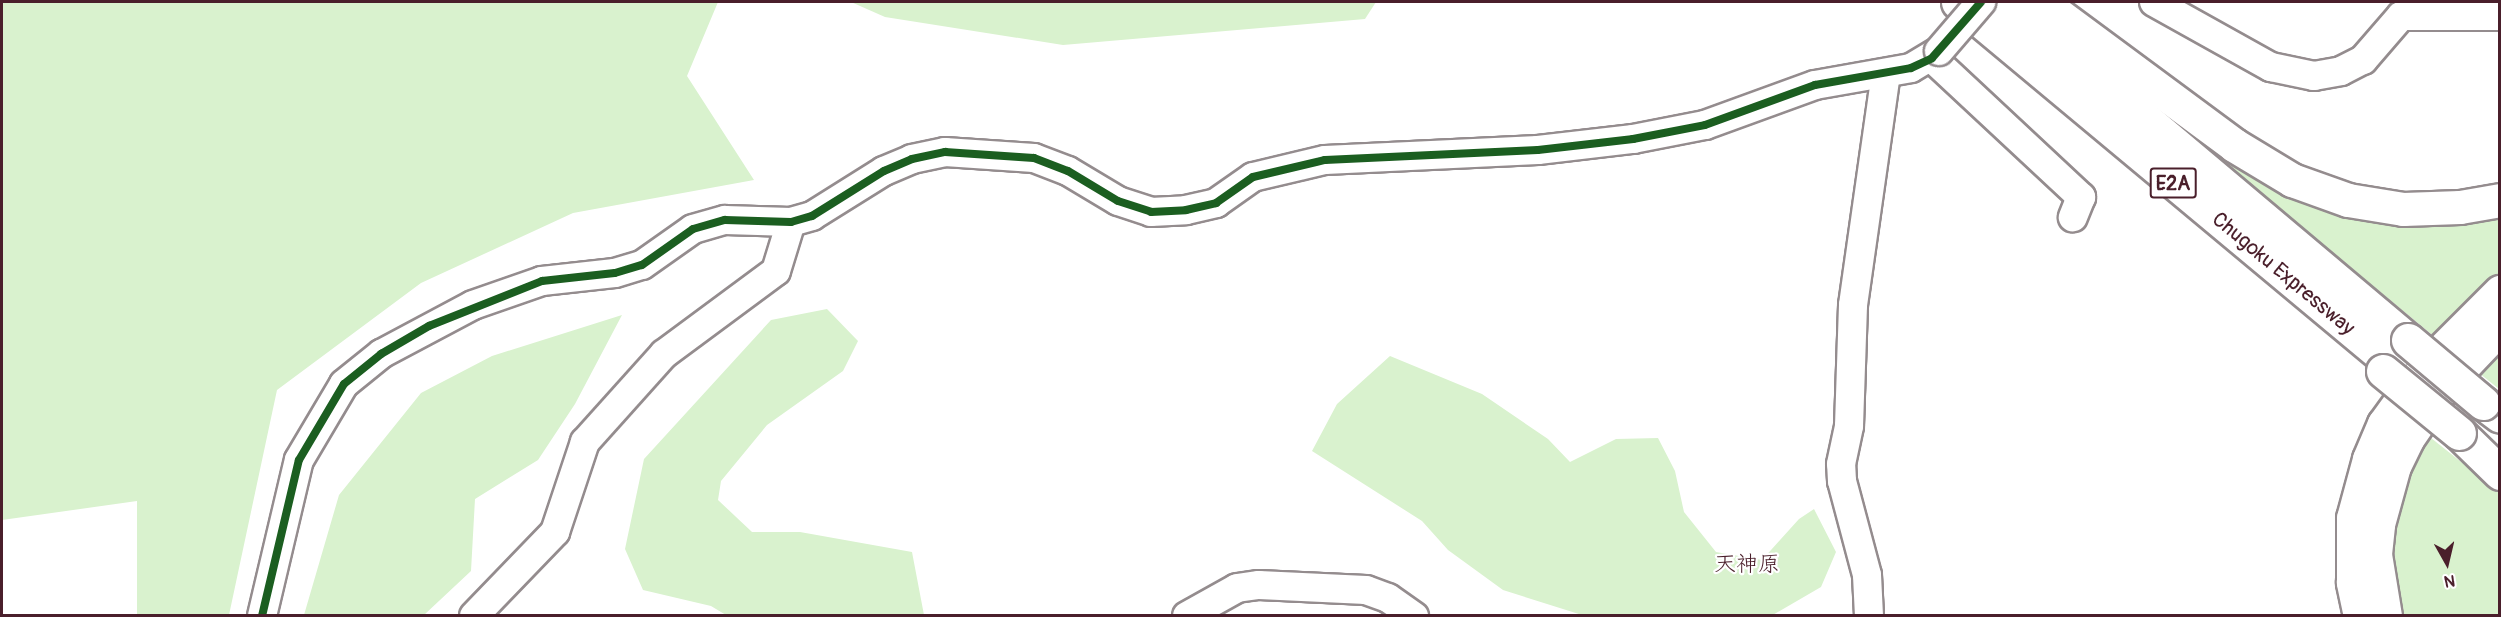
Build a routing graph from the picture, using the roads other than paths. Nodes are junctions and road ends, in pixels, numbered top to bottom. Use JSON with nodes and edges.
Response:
{"nodes":[{"id":1,"x":1958,"y":2,"type":"edge"},
{"id":2,"x":1981,"y":2,"type":"edge"},
{"id":3,"x":2006,"y":2,"type":"edge"},
{"id":4,"x":2041,"y":2,"type":"edge"},
{"id":5,"x":2154,"y":2,"type":"edge"},
{"id":6,"x":2499,"y":16,"type":"edge"},
{"id":7,"x":1936,"y":55,"type":"junction"},
{"id":8,"x":1886,"y":74,"type":"junction"},
{"id":9,"x":2499,"y":200,"type":"edge"},
{"id":10,"x":2073,"y":217,"type":"dead end"},
{"id":11,"x":791,"y":222,"type":"junction"},
{"id":12,"x":2499,"y":292,"type":"edge"},
{"id":13,"x":2499,"y":327,"type":"edge"},
{"id":14,"x":2393,"y":358,"type":"junction"},
{"id":15,"x":2476,"y":419,"type":"edge"},
{"id":16,"x":2499,"y":454,"type":"edge"},
{"id":17,"x":2499,"y":472,"type":"edge"},
{"id":18,"x":262,"y":615,"type":"edge"},
{"id":19,"x":474,"y":615,"type":"edge"},
{"id":20,"x":1187,"y":615,"type":"edge"},
{"id":21,"x":1414,"y":615,"type":"edge"},
{"id":22,"x":1869,"y":615,"type":"edge"},
{"id":23,"x":2361,"y":615,"type":"edge"},
{"id":24,"x":2385,"y":615,"type":"edge"}],
"edges":[{"from":1,"to":14,"type":"highway","name":"Chugoku Expressway","number":"E2A"},
{"from":2,"to":7,"type":"street","bridge":true},
{"from":3,"to":14,"type":"highway","name":"Chugoku Expressway","number":"E2A"},
{"from":4,"to":9,"type":"highway"},
{"from":5,"to":6,"type":"street"},
{"from":7,"to":8,"type":"street"},
{"from":7,"to":10,"type":"street"},
{"from":8,"to":11,"type":"street"},
{"from":8,"to":22,"type":"street"},
{"from":11,"to":18,"type":"street"},
{"from":11,"to":19,"type":"street"},
{"from":12,"to":23,"type":"highway"},
{"from":13,"to":24,"type":"highway"},
{"from":14,"to":15,"type":"highway","name":"Chugoku Expressway","number":"E2A"},
{"from":15,"to":16,"type":"highway","name":"Chugoku Expressway","number":"E2A"},
{"from":15,"to":17,"type":"highway"},
{"from":20,"to":21,"type":"street"}]}
